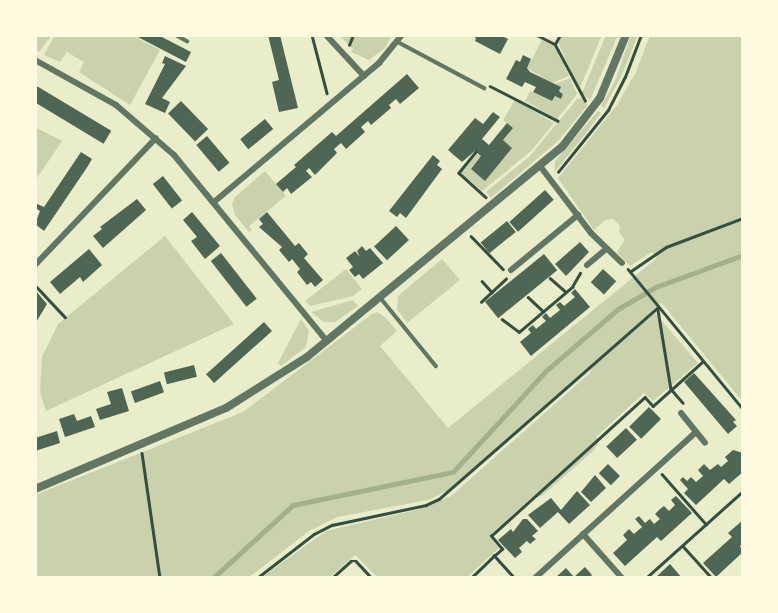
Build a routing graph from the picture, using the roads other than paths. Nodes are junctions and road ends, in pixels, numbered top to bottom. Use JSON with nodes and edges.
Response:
{"nodes":[{"id":1,"x":176,"y":35,"type":"edge"},
{"id":2,"x":326,"y":35,"type":"edge"},
{"id":3,"x":626,"y":35,"type":"edge"},
{"id":4,"x":400,"y":38,"type":"edge"},
{"id":5,"x":187,"y":41,"type":"dead end"},
{"id":6,"x":35,"y":60,"type":"edge"},
{"id":7,"x":364,"y":76,"type":"junction"},
{"id":8,"x":484,"y":88,"type":"road end"},
{"id":9,"x":156,"y":138,"type":"junction"},
{"id":10,"x":540,"y":166,"type":"junction"},
{"id":11,"x":214,"y":202,"type":"junction"},
{"id":12,"x":578,"y":215,"type":"junction"},
{"id":13,"x":606,"y":249,"type":"junction"},
{"id":14,"x":622,"y":263,"type":"road end"},
{"id":15,"x":35,"y":265,"type":"edge"},
{"id":16,"x":587,"y":265,"type":"road end"},
{"id":17,"x":511,"y":270,"type":"dead end"},
{"id":18,"x":379,"y":297,"type":"junction"},
{"id":19,"x":325,"y":339,"type":"junction"},
{"id":20,"x":436,"y":366,"type":"dead end"},
{"id":21,"x":681,"y":414,"type":"road end"},
{"id":22,"x":696,"y":432,"type":"junction"},
{"id":23,"x":705,"y":443,"type":"dead end"},
{"id":24,"x":35,"y":489,"type":"edge"},
{"id":25,"x":583,"y":534,"type":"junction"},
{"id":26,"x":536,"y":578,"type":"edge"},
{"id":27,"x":622,"y":578,"type":"edge"}],
"edges":[{"from":1,"to":5,"type":"lane"},
{"from":2,"to":7,"type":"street"},
{"from":3,"to":10,"type":"street"},
{"from":4,"to":7,"type":"street"},
{"from":4,"to":8,"type":"lane"},
{"from":6,"to":9,"type":"street"},
{"from":7,"to":11,"type":"street"},
{"from":9,"to":11,"type":"street"},
{"from":9,"to":15,"type":"street"},
{"from":10,"to":12,"type":"street"},
{"from":10,"to":18,"type":"street"},
{"from":11,"to":19,"type":"street"},
{"from":12,"to":13,"type":"street"},
{"from":12,"to":17,"type":"street"},
{"from":13,"to":14,"type":"street"},
{"from":13,"to":16,"type":"street"},
{"from":18,"to":19,"type":"street"},
{"from":18,"to":20,"type":"lane"},
{"from":19,"to":24,"type":"street"},
{"from":21,"to":22,"type":"street"},
{"from":22,"to":23,"type":"street"},
{"from":22,"to":25,"type":"street"},
{"from":25,"to":26,"type":"street"},
{"from":25,"to":27,"type":"street"}]}
